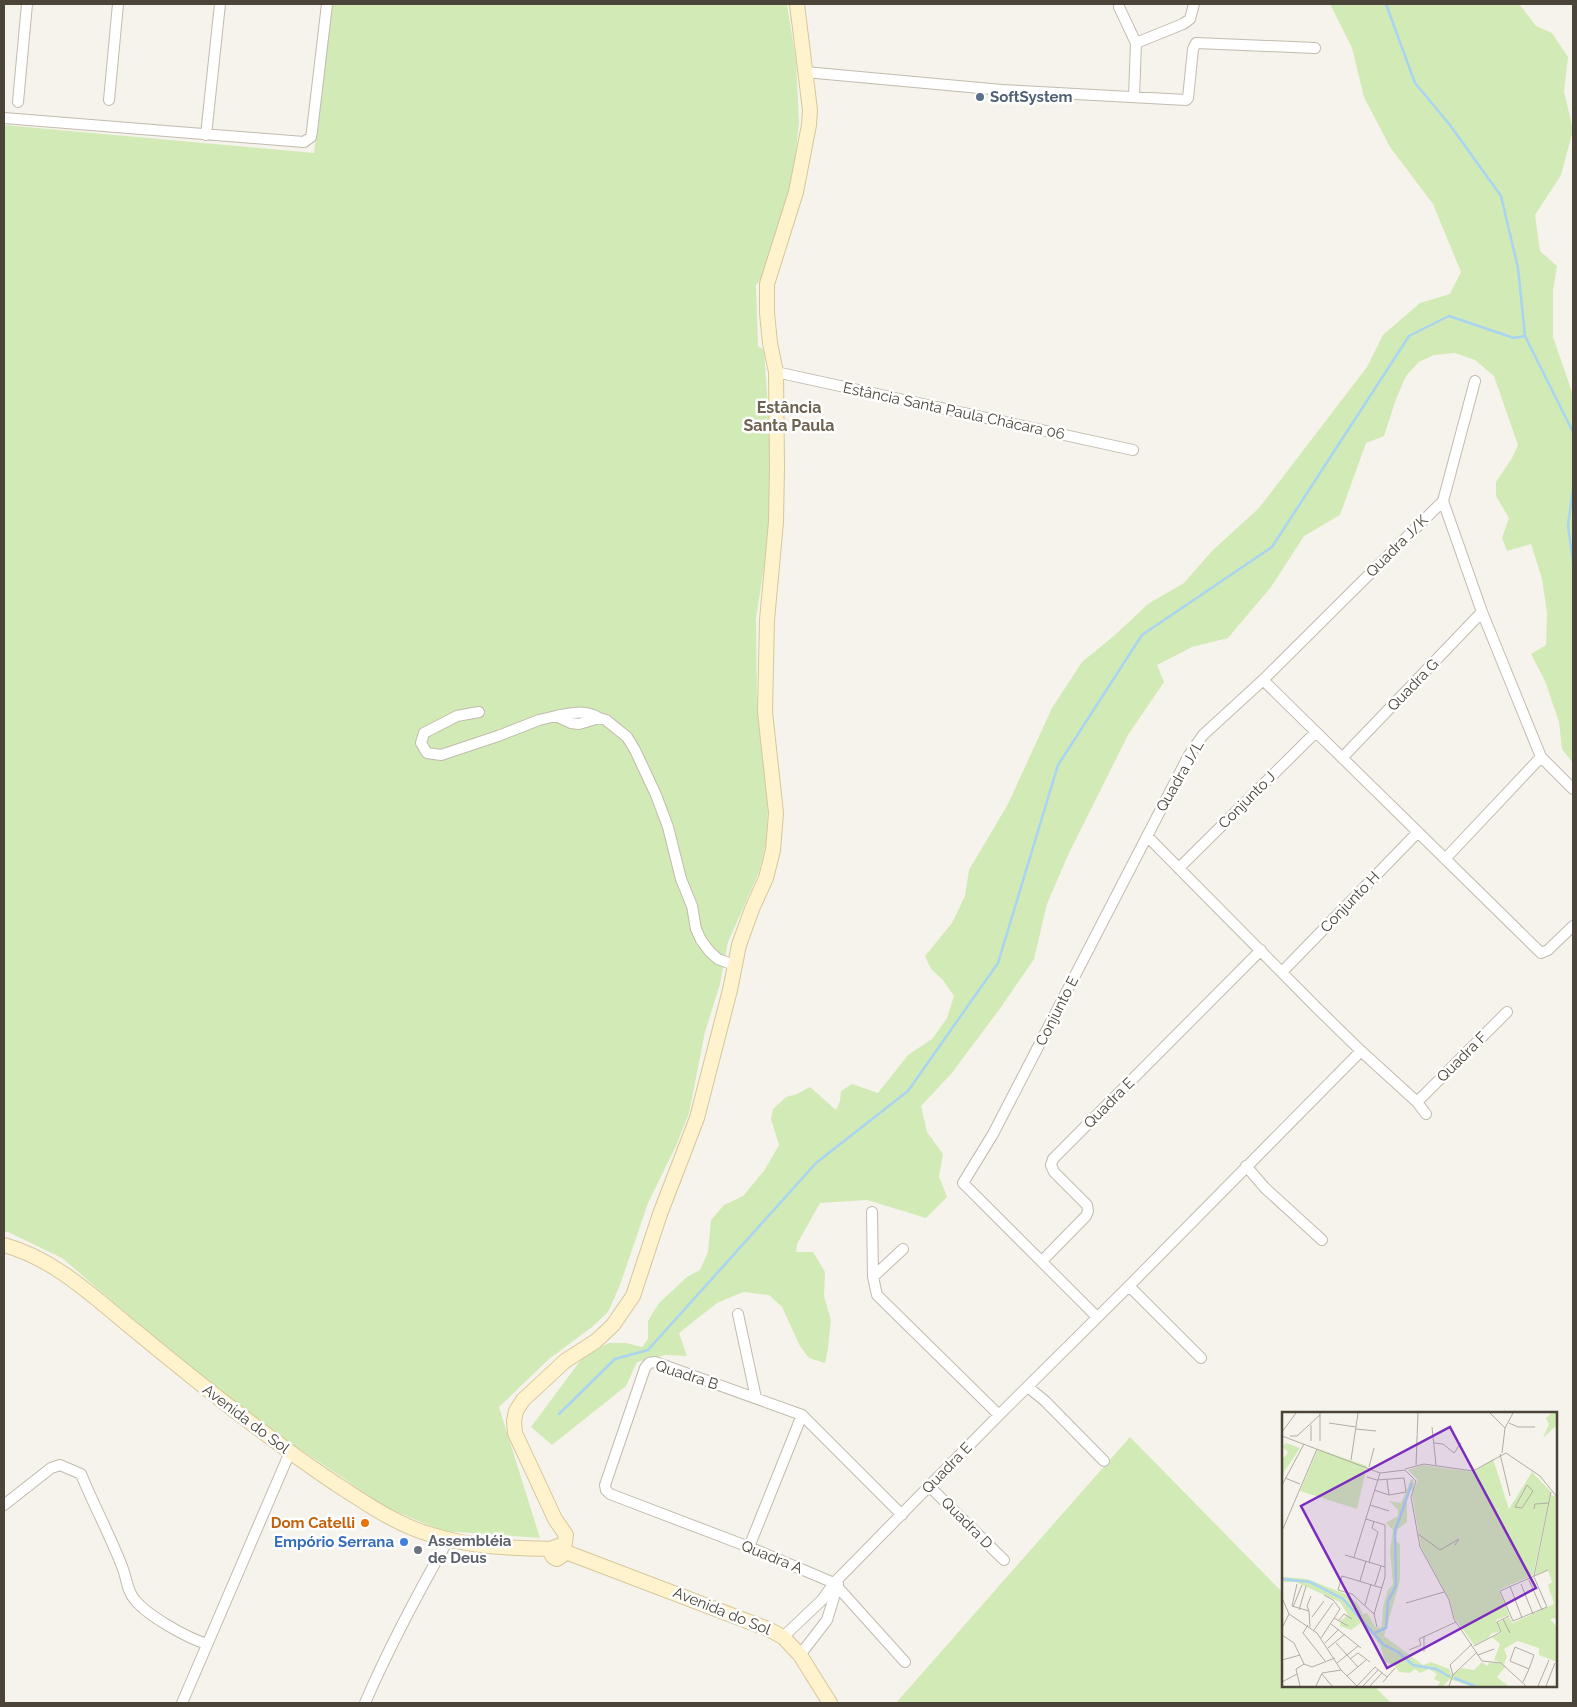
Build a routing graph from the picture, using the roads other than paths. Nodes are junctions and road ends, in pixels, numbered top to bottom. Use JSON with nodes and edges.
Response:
{"nodes":[{"id":1,"x":27,"y":4,"type":"edge"},
{"id":2,"x":118,"y":4,"type":"edge"},
{"id":3,"x":220,"y":4,"type":"edge"},
{"id":4,"x":327,"y":4,"type":"edge"},
{"id":5,"x":797,"y":4,"type":"edge"},
{"id":6,"x":1194,"y":4,"type":"edge"},
{"id":7,"x":1119,"y":7,"type":"dead end"},
{"id":8,"x":1136,"y":43,"type":"junction"},
{"id":9,"x":1315,"y":48,"type":"dead end"},
{"id":10,"x":805,"y":72,"type":"junction"},
{"id":11,"x":1134,"y":97,"type":"junction"},
{"id":12,"x":109,"y":100,"type":"dead end"},
{"id":13,"x":18,"y":102,"type":"dead end"},
{"id":14,"x":4,"y":118,"type":"edge"},
{"id":15,"x":206,"y":135,"type":"junction"},
{"id":16,"x":776,"y":372,"type":"junction"},
{"id":17,"x":1475,"y":381,"type":"dead end"},
{"id":18,"x":1133,"y":450,"type":"dead end"},
{"id":19,"x":1443,"y":501,"type":"junction"},
{"id":20,"x":1482,"y":612,"type":"junction"},
{"id":21,"x":1263,"y":680,"type":"junction"},
{"id":22,"x":479,"y":712,"type":"dead end"},
{"id":23,"x":1316,"y":732,"type":"junction"},
{"id":24,"x":1541,"y":757,"type":"junction"},
{"id":25,"x":1342,"y":758,"type":"junction"},
{"id":26,"x":1573,"y":789,"type":"edge"},
{"id":27,"x":1418,"y":832,"type":"junction"},
{"id":28,"x":1147,"y":836,"type":"junction"},
{"id":29,"x":1445,"y":859,"type":"junction"},
{"id":30,"x":1179,"y":868,"type":"junction"},
{"id":31,"x":1573,"y":926,"type":"edge"},
{"id":32,"x":1261,"y":950,"type":"junction"},
{"id":33,"x":734,"y":965,"type":"junction"},
{"id":34,"x":1282,"y":972,"type":"junction"},
{"id":35,"x":1507,"y":1012,"type":"dead end"},
{"id":36,"x":1361,"y":1051,"type":"junction"},
{"id":37,"x":1417,"y":1102,"type":"junction"},
{"id":38,"x":1426,"y":1114,"type":"dead end"},
{"id":39,"x":1246,"y":1166,"type":"junction"},
{"id":40,"x":872,"y":1212,"type":"dead end"},
{"id":41,"x":1322,"y":1240,"type":"dead end"},
{"id":42,"x":4,"y":1244,"type":"edge"},
{"id":43,"x":903,"y":1249,"type":"dead end"},
{"id":44,"x":1042,"y":1261,"type":"junction"},
{"id":45,"x":873,"y":1277,"type":"junction"},
{"id":46,"x":1130,"y":1286,"type":"junction"},
{"id":47,"x":738,"y":1314,"type":"dead end"},
{"id":48,"x":1097,"y":1317,"type":"junction"},
{"id":49,"x":1201,"y":1358,"type":"dead end"},
{"id":50,"x":1028,"y":1387,"type":"junction"},
{"id":51,"x":756,"y":1398,"type":"junction"},
{"id":52,"x":802,"y":1415,"type":"junction"},
{"id":53,"x":999,"y":1415,"type":"junction"},
{"id":54,"x":290,"y":1452,"type":"junction"},
{"id":55,"x":1104,"y":1461,"type":"dead end"},
{"id":56,"x":930,"y":1487,"type":"junction"},
{"id":57,"x":610,"y":1494,"type":"joint"},
{"id":58,"x":4,"y":1505,"type":"edge"},
{"id":59,"x":902,"y":1515,"type":"junction"},
{"id":60,"x":448,"y":1540,"type":"junction"},
{"id":61,"x":750,"y":1547,"type":"junction"},
{"id":62,"x":557,"y":1552,"type":"junction"},
{"id":63,"x":1004,"y":1560,"type":"dead end"},
{"id":64,"x":837,"y":1583,"type":"junction"},
{"id":65,"x":783,"y":1637,"type":"junction"},
{"id":66,"x":207,"y":1644,"type":"junction"},
{"id":67,"x":800,"y":1655,"type":"junction"},
{"id":68,"x":905,"y":1662,"type":"dead end"},
{"id":69,"x":182,"y":1703,"type":"edge"},
{"id":70,"x":364,"y":1703,"type":"edge"},
{"id":71,"x":830,"y":1703,"type":"edge"}],
"edges":[{"from":1,"to":13,"type":"street"},
{"from":2,"to":12,"type":"street"},
{"from":3,"to":15,"type":"street"},
{"from":4,"to":15,"type":"street"},
{"from":5,"to":10,"type":"street"},
{"from":6,"to":8,"type":"street"},
{"from":7,"to":8,"type":"street"},
{"from":8,"to":11,"type":"street"},
{"from":9,"to":11,"type":"street"},
{"from":10,"to":11,"type":"street"},
{"from":10,"to":16,"type":"street"},
{"from":14,"to":15,"type":"street"},
{"from":16,"to":18,"type":"street","name":"Estância Santa Paula Chácara 06"},
{"from":16,"to":33,"type":"street"},
{"from":17,"to":19,"type":"street"},
{"from":19,"to":20,"type":"street"},
{"from":19,"to":21,"type":"street","name":"Quadra J/K"},
{"from":20,"to":24,"type":"street"},
{"from":20,"to":25,"type":"street","name":"Quadra G"},
{"from":21,"to":23,"type":"street"},
{"from":21,"to":28,"type":"street","name":"Quadra J/L"},
{"from":22,"to":33,"type":"street"},
{"from":23,"to":25,"type":"street"},
{"from":23,"to":30,"type":"street","name":"Conjunto J"},
{"from":24,"to":26,"type":"street"},
{"from":24,"to":29,"type":"street"},
{"from":25,"to":27,"type":"street"},
{"from":27,"to":29,"type":"street"},
{"from":27,"to":34,"type":"street","name":"Conjunto H"},
{"from":28,"to":30,"type":"street"},
{"from":28,"to":44,"type":"street","name":"Conjunto E"},
{"from":29,"to":31,"type":"street"},
{"from":30,"to":32,"type":"street"},
{"from":32,"to":34,"type":"street"},
{"from":32,"to":44,"type":"street","name":"Quadra E"},
{"from":33,"to":62,"type":"street"},
{"from":34,"to":36,"type":"street"},
{"from":35,"to":37,"type":"street","name":"Quadra F"},
{"from":36,"to":37,"type":"street"},
{"from":36,"to":39,"type":"street","name":"Quadra E"},
{"from":37,"to":38,"type":"street"},
{"from":39,"to":41,"type":"street"},
{"from":39,"to":46,"type":"street","name":"Quadra E"},
{"from":40,"to":45,"type":"street"},
{"from":42,"to":54,"type":"street","name":"Avenida do Sol"},
{"from":43,"to":45,"type":"street"},
{"from":44,"to":48,"type":"street"},
{"from":45,"to":53,"type":"street"},
{"from":46,"to":48,"type":"street","name":"Quadra E"},
{"from":46,"to":49,"type":"street"},
{"from":47,"to":51,"type":"street"},
{"from":48,"to":50,"type":"street","name":"Quadra E"},
{"from":50,"to":53,"type":"street","name":"Quadra E"},
{"from":50,"to":55,"type":"street"},
{"from":51,"to":52,"type":"street","name":"Quadra B"},
{"from":51,"to":57,"type":"street","name":"Quadra B"},
{"from":52,"to":59,"type":"street","name":"Quadra B"},
{"from":52,"to":61,"type":"street"},
{"from":53,"to":56,"type":"street","name":"Quadra E"},
{"from":54,"to":60,"type":"street","name":"Avenida do Sol"},
{"from":54,"to":66,"type":"street"},
{"from":56,"to":59,"type":"street","name":"Quadra E"},
{"from":56,"to":63,"type":"street","name":"Quadra D"},
{"from":57,"to":61,"type":"street","name":"Quadra A"},
{"from":58,"to":66,"type":"street"},
{"from":59,"to":64,"type":"street","name":"Quadra E"},
{"from":60,"to":62,"type":"street","name":"Avenida do Sol"},
{"from":60,"to":70,"type":"street"},
{"from":61,"to":64,"type":"street","name":"Quadra A"},
{"from":62,"to":65,"type":"street","name":"Avenida do Sol"},
{"from":64,"to":65,"type":"street","name":"Quadra E"},
{"from":64,"to":67,"type":"street"},
{"from":64,"to":68,"type":"street","name":"Quadra A"},
{"from":65,"to":67,"type":"street","name":"Avenida do Sol"},
{"from":66,"to":69,"type":"street"},
{"from":67,"to":71,"type":"street","name":"Avenida do Sol"}]}
